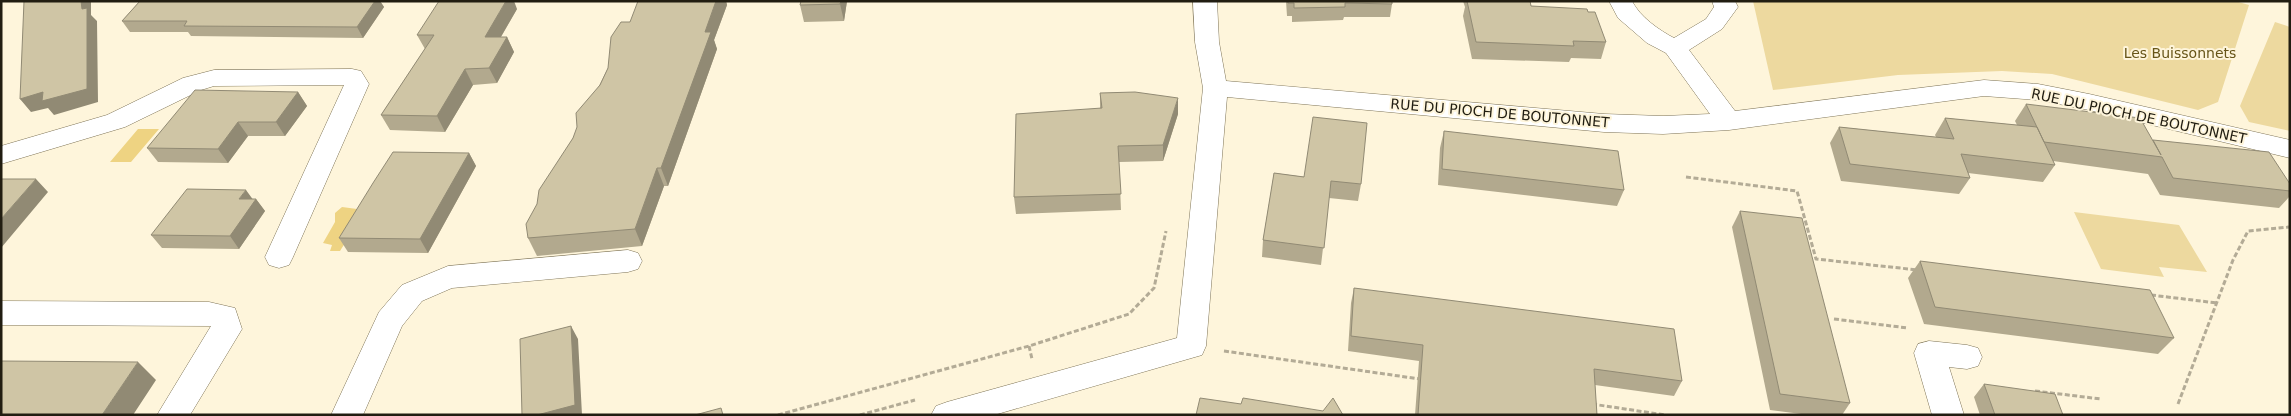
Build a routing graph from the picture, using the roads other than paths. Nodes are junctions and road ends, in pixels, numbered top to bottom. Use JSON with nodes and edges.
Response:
{"nodes":[{"id":1,"x":1205,"y":1,"type":"edge"},
{"id":2,"x":1620,"y":1,"type":"edge"},
{"id":3,"x":1724,"y":1,"type":"edge"},
{"id":4,"x":1675,"y":48,"type":"junction"},
{"id":5,"x":1215,"y":88,"type":"junction"},
{"id":6,"x":1728,"y":121,"type":"junction"},
{"id":7,"x":2290,"y":149,"type":"edge"},
{"id":8,"x":1,"y":155,"type":"edge"},
{"id":9,"x":279,"y":257,"type":"dead end"},
{"id":10,"x":628,"y":261,"type":"dead end"},
{"id":11,"x":1,"y":313,"type":"edge"},
{"id":12,"x":1967,"y":357,"type":"dead end"},
{"id":13,"x":993,"y":409,"type":"edge"},
{"id":14,"x":173,"y":415,"type":"edge"},
{"id":15,"x":347,"y":415,"type":"edge"},
{"id":16,"x":947,"y":415,"type":"edge"},
{"id":17,"x":1948,"y":415,"type":"edge"}],
"edges":[{"from":1,"to":5,"type":"street"},
{"from":2,"to":4,"type":"street"},
{"from":3,"to":4,"type":"street"},
{"from":4,"to":6,"type":"street"},
{"from":5,"to":6,"type":"street","name":"RUE DU PIOCH DE BOUTONNET"},
{"from":5,"to":13,"type":"street"},
{"from":6,"to":7,"type":"street","name":"RUE DU PIOCH DE BOUTONNET"},
{"from":8,"to":9,"type":"street"},
{"from":10,"to":15,"type":"street"},
{"from":11,"to":14,"type":"street"},
{"from":12,"to":17,"type":"street"},
{"from":13,"to":16,"type":"street"}]}
